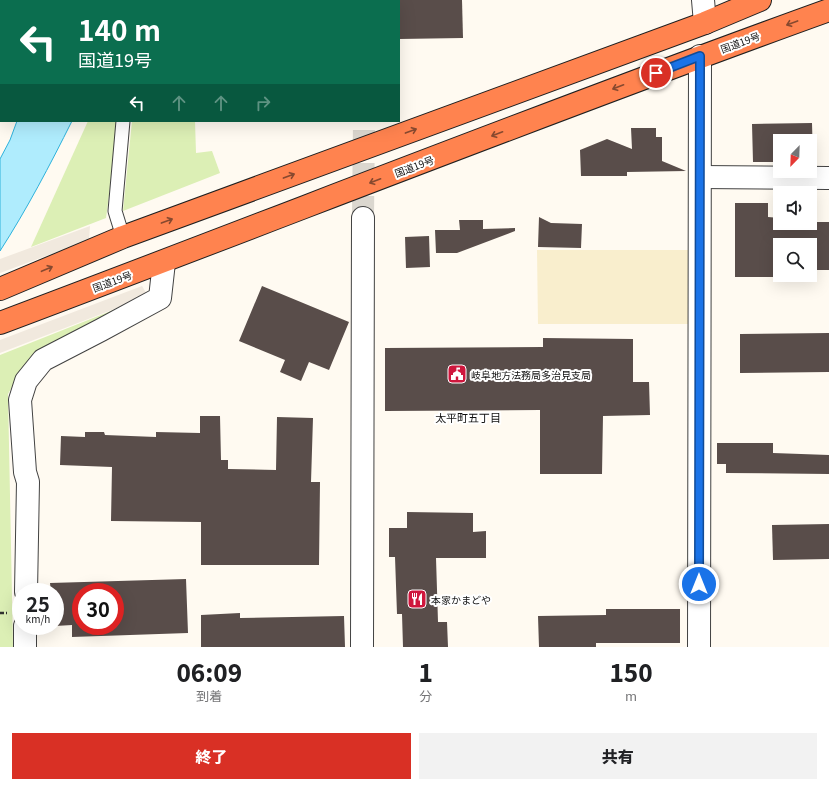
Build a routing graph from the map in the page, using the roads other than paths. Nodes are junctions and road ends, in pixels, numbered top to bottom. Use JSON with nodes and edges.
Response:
{"nodes":[{"id":1,"x":703,"y":0,"type":"edge"},
{"id":2,"x":760,"y":0,"type":"edge"},
{"id":3,"x":829,"y":10,"type":"edge"},
{"id":4,"x":704,"y":23,"type":"junction"},
{"id":5,"x":700,"y":56,"type":"junction"},
{"id":6,"x":123,"y":122,"type":"edge"},
{"id":7,"x":700,"y":177,"type":"junction"},
{"id":8,"x":829,"y":178,"type":"edge"},
{"id":9,"x":363,"y":218,"type":"tunnel mouth"},
{"id":10,"x":123,"y":237,"type":"junction"},
{"id":11,"x":164,"y":262,"type":"junction"},
{"id":12,"x":5,"y":287,"type":"edge"},
{"id":13,"x":0,"y":323,"type":"edge"},
{"id":14,"x":26,"y":583,"type":"edge"},
{"id":15,"x":25,"y":635,"type":"edge"},
{"id":16,"x":25,"y":647,"type":"edge"},
{"id":17,"x":362,"y":647,"type":"edge"},
{"id":18,"x":699,"y":647,"type":"edge"}],
"edges":[{"from":1,"to":4,"type":"street"},
{"from":2,"to":4,"type":"highway"},
{"from":3,"to":5,"type":"highway","name":"国道19号","one_way":true},
{"from":10,"to":4,"type":"highway","one_way":true},
{"from":5,"to":7,"type":"street"},
{"from":5,"to":11,"type":"highway","name":"国道19号","one_way":true},
{"from":6,"to":10,"type":"lane"},
{"from":7,"to":8,"type":"street"},
{"from":7,"to":18,"type":"street"},
{"from":9,"to":17,"type":"street"},
{"from":12,"to":10,"type":"highway","one_way":true},
{"from":11,"to":13,"type":"highway","name":"国道19号"},
{"from":11,"to":14,"type":"street"},
{"from":15,"to":16,"type":"street"}]}
